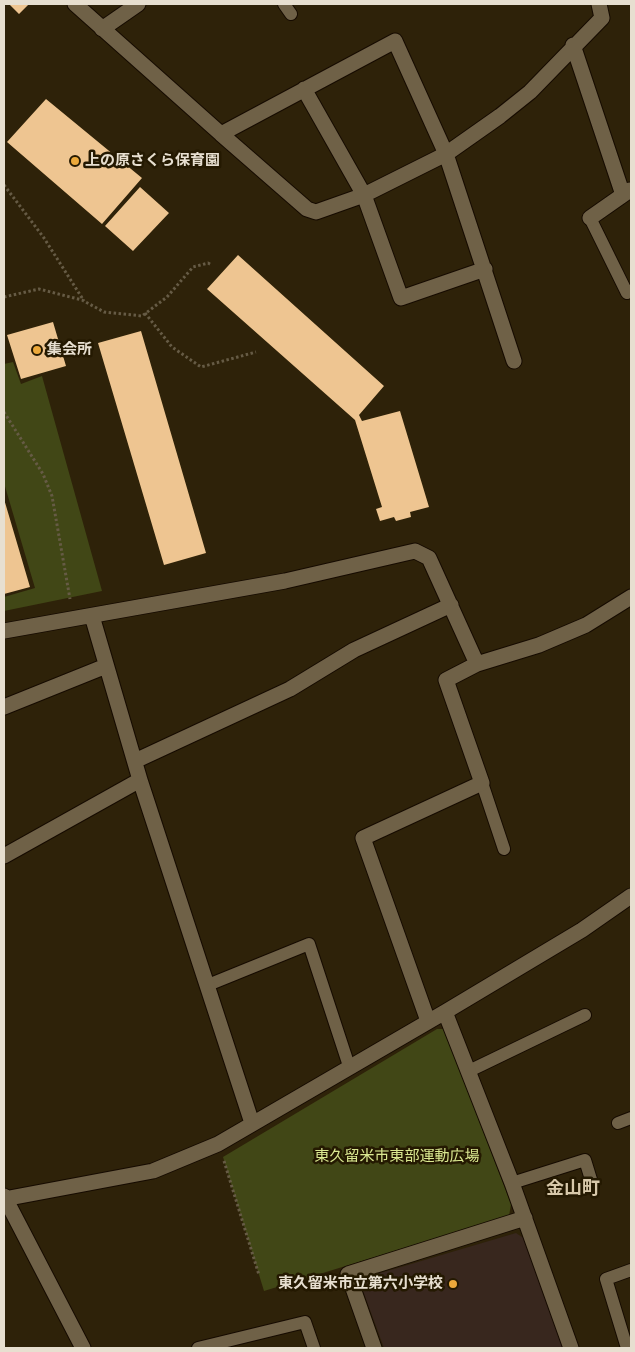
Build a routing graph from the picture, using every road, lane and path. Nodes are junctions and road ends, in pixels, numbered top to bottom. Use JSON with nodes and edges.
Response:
{"nodes":[{"id":1,"x":75,"y":4,"type":"edge"},
{"id":2,"x":138,"y":4,"type":"edge"},
{"id":3,"x":599,"y":4,"type":"edge"},
{"id":4,"x":102,"y":29,"type":"junction"},
{"id":5,"x":574,"y":45,"type":"junction"},
{"id":6,"x":304,"y":89,"type":"junction"},
{"id":7,"x":221,"y":134,"type":"junction"},
{"id":8,"x":446,"y":154,"type":"junction"},
{"id":9,"x":4,"y":184,"type":"edge"},
{"id":10,"x":629,"y":191,"type":"edge"},
{"id":11,"x":364,"y":195,"type":"junction"},
{"id":12,"x":590,"y":218,"type":"joint"},
{"id":13,"x":212,"y":265,"type":"dead end"},
{"id":14,"x":485,"y":269,"type":"junction"},
{"id":15,"x":631,"y":291,"type":"edge"},
{"id":16,"x":4,"y":297,"type":"edge"},
{"id":17,"x":84,"y":301,"type":"junction"},
{"id":18,"x":145,"y":314,"type":"junction"},
{"id":19,"x":256,"y":352,"type":"dead end"},
{"id":20,"x":514,"y":361,"type":"dead end"},
{"id":21,"x":4,"y":412,"type":"edge"},
{"id":22,"x":631,"y":597,"type":"edge"},
{"id":23,"x":70,"y":599,"type":"dead end"},
{"id":24,"x":451,"y":605,"type":"junction"},
{"id":25,"x":92,"y":616,"type":"junction"},
{"id":26,"x":4,"y":631,"type":"edge"},
{"id":27,"x":477,"y":664,"type":"junction"},
{"id":28,"x":106,"y":666,"type":"junction"},
{"id":29,"x":4,"y":707,"type":"edge"},
{"id":30,"x":135,"y":761,"type":"junction"},
{"id":31,"x":140,"y":780,"type":"junction"},
{"id":32,"x":482,"y":783,"type":"junction"},
{"id":33,"x":504,"y":849,"type":"dead end"},
{"id":34,"x":4,"y":856,"type":"edge"},
{"id":35,"x":631,"y":896,"type":"edge"},
{"id":36,"x":208,"y":985,"type":"junction"},
{"id":37,"x":445,"y":1012,"type":"junction"},
{"id":38,"x":585,"y":1016,"type":"dead end"},
{"id":39,"x":428,"y":1021,"type":"junction"},
{"id":40,"x":348,"y":1066,"type":"junction"},
{"id":41,"x":469,"y":1071,"type":"junction"},
{"id":42,"x":631,"y":1118,"type":"edge"},
{"id":43,"x":252,"y":1123,"type":"junction"},
{"id":44,"x":618,"y":1123,"type":"dead end"},
{"id":45,"x":218,"y":1144,"type":"junction"},
{"id":46,"x":512,"y":1183,"type":"junction"},
{"id":47,"x":593,"y":1186,"type":"dead end"},
{"id":48,"x":4,"y":1198,"type":"edge"},
{"id":49,"x":525,"y":1218,"type":"junction"},
{"id":50,"x":631,"y":1270,"type":"edge"},
{"id":51,"x":259,"y":1275,"type":"dead end"},
{"id":52,"x":83,"y":1348,"type":"edge"},
{"id":53,"x":198,"y":1348,"type":"edge"},
{"id":54,"x":314,"y":1348,"type":"edge"},
{"id":55,"x":374,"y":1348,"type":"edge"},
{"id":56,"x":571,"y":1348,"type":"edge"},
{"id":57,"x":627,"y":1348,"type":"edge"}],
"edges":[{"from":1,"to":4,"type":"street"},
{"from":2,"to":4,"type":"street"},
{"from":3,"to":5,"type":"street"},
{"from":4,"to":7,"type":"street"},
{"from":5,"to":8,"type":"street"},
{"from":5,"to":10,"type":"street"},
{"from":6,"to":7,"type":"street"},
{"from":6,"to":8,"type":"street"},
{"from":6,"to":11,"type":"street"},
{"from":7,"to":11,"type":"street"},
{"from":8,"to":11,"type":"street"},
{"from":8,"to":14,"type":"street"},
{"from":9,"to":17,"type":"path"},
{"from":10,"to":12,"type":"street"},
{"from":11,"to":14,"type":"street"},
{"from":12,"to":15,"type":"lane"},
{"from":13,"to":18,"type":"path"},
{"from":14,"to":20,"type":"street"},
{"from":16,"to":17,"type":"path"},
{"from":17,"to":18,"type":"path"},
{"from":18,"to":19,"type":"path"},
{"from":21,"to":23,"type":"path"},
{"from":22,"to":27,"type":"street"},
{"from":24,"to":25,"type":"street"},
{"from":24,"to":27,"type":"street"},
{"from":24,"to":30,"type":"street"},
{"from":25,"to":26,"type":"street"},
{"from":25,"to":28,"type":"street"},
{"from":27,"to":32,"type":"street"},
{"from":28,"to":29,"type":"street"},
{"from":28,"to":30,"type":"street"},
{"from":30,"to":31,"type":"street"},
{"from":31,"to":34,"type":"street"},
{"from":31,"to":36,"type":"street"},
{"from":32,"to":33,"type":"lane"},
{"from":32,"to":39,"type":"street"},
{"from":35,"to":37,"type":"street"},
{"from":36,"to":40,"type":"lane"},
{"from":36,"to":43,"type":"street"},
{"from":37,"to":39,"type":"street"},
{"from":37,"to":41,"type":"street"},
{"from":38,"to":41,"type":"lane"},
{"from":39,"to":40,"type":"street"},
{"from":40,"to":43,"type":"street"},
{"from":41,"to":46,"type":"street"},
{"from":42,"to":44,"type":"lane"},
{"from":43,"to":45,"type":"street"},
{"from":45,"to":48,"type":"street"},
{"from":45,"to":51,"type":"path"},
{"from":46,"to":47,"type":"lane"},
{"from":46,"to":49,"type":"street"},
{"from":48,"to":52,"type":"street"},
{"from":49,"to":55,"type":"street"},
{"from":49,"to":56,"type":"street"},
{"from":50,"to":57,"type":"lane"},
{"from":53,"to":54,"type":"lane"}]}
